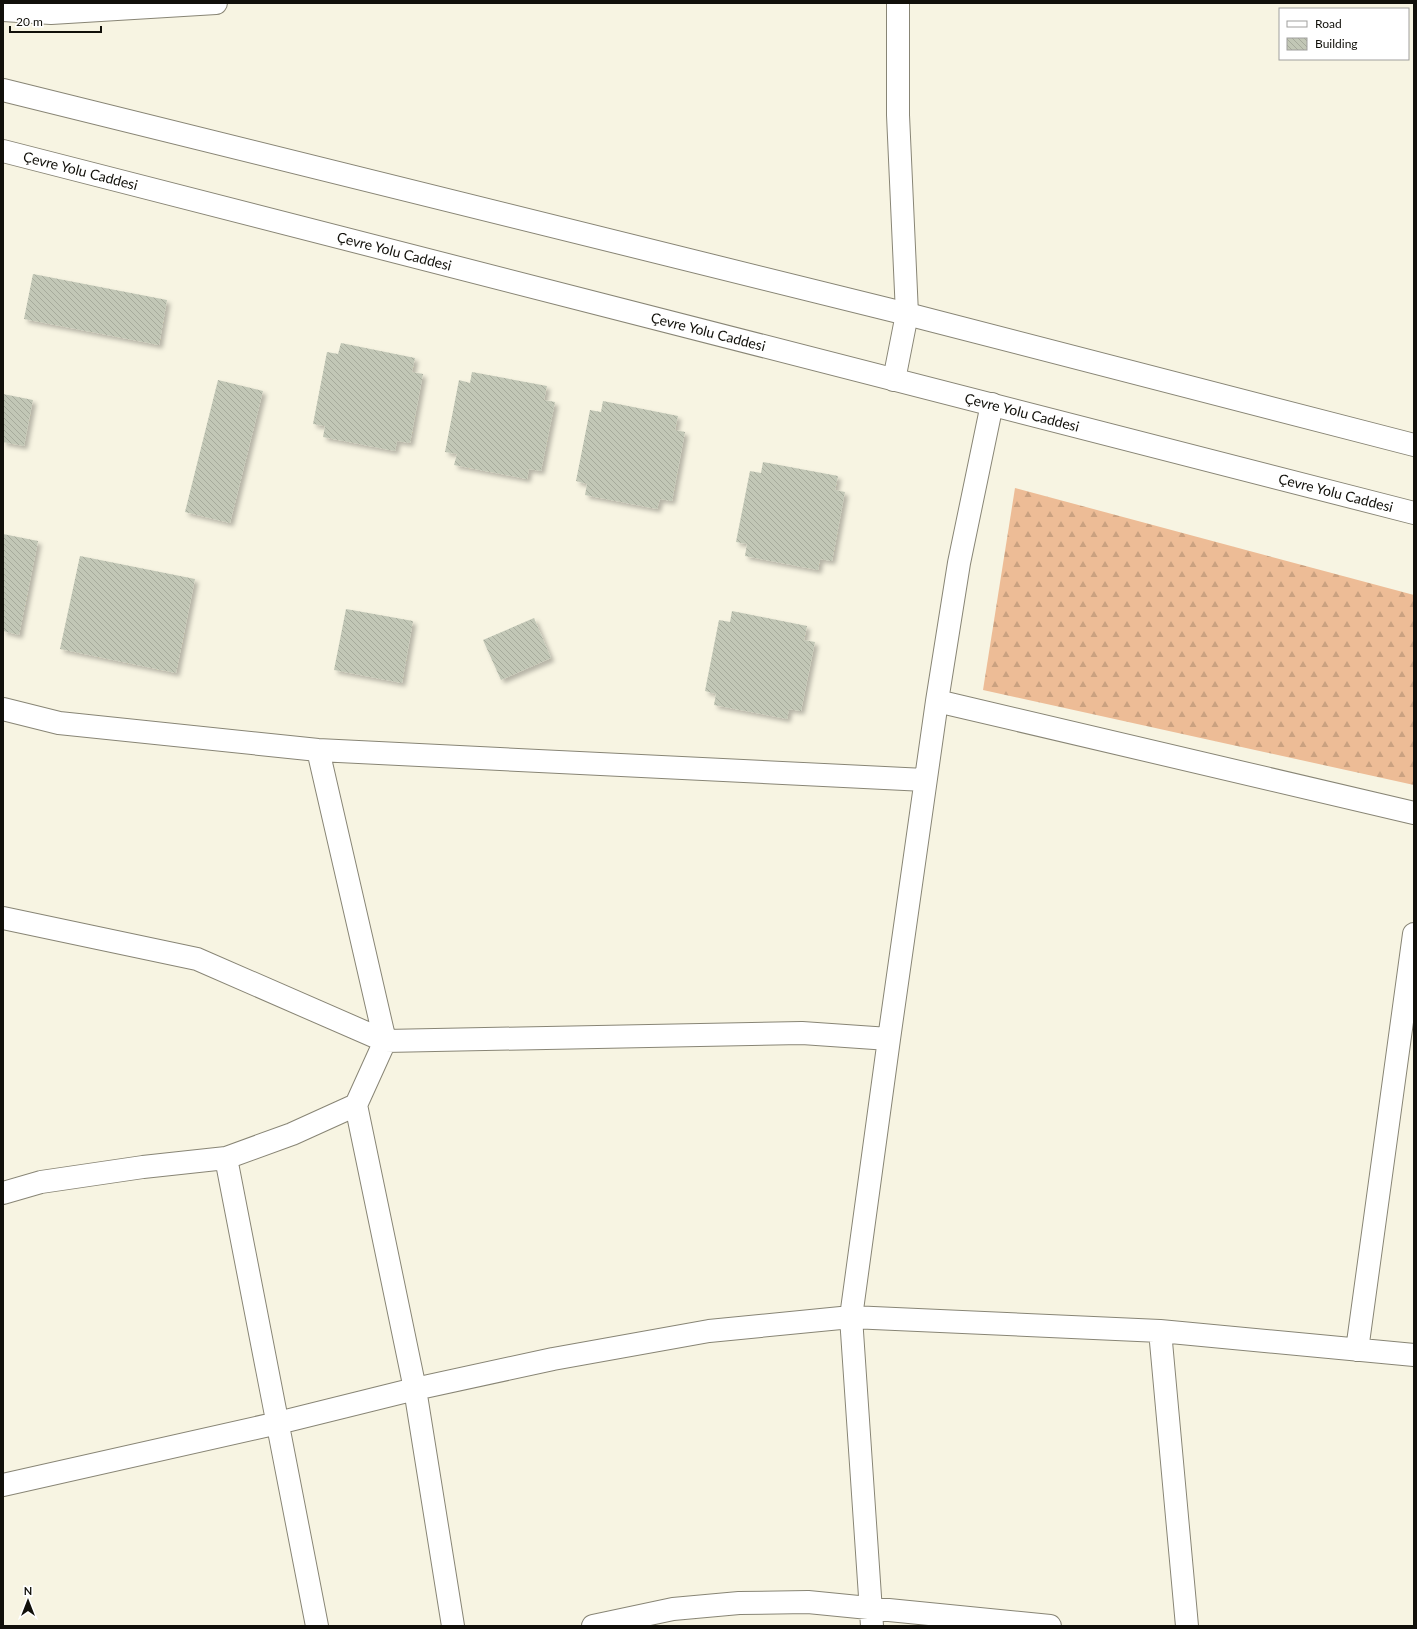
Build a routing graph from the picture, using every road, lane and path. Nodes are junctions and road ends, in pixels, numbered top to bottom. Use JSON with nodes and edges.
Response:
{"nodes":[{"id":1,"x":216,"y":3,"type":"edge"},
{"id":2,"x":898,"y":3,"type":"edge"},
{"id":3,"x":3,"y":10,"type":"edge"},
{"id":4,"x":3,"y":90,"type":"edge"},
{"id":5,"x":3,"y":151,"type":"edge"},
{"id":6,"x":907,"y":314,"type":"junction"},
{"id":7,"x":894,"y":380,"type":"junction"},
{"id":8,"x":992,"y":404,"type":"junction"},
{"id":9,"x":1414,"y":445,"type":"edge"},
{"id":10,"x":1414,"y":513,"type":"edge"},
{"id":11,"x":937,"y":701,"type":"junction"},
{"id":12,"x":3,"y":709,"type":"edge"},
{"id":13,"x":318,"y":750,"type":"junction"},
{"id":14,"x":925,"y":780,"type":"junction"},
{"id":15,"x":1414,"y":813,"type":"edge"},
{"id":16,"x":3,"y":918,"type":"edge"},
{"id":17,"x":1414,"y":934,"type":"edge"},
{"id":18,"x":889,"y":1039,"type":"junction"},
{"id":19,"x":385,"y":1041,"type":"junction"},
{"id":20,"x":356,"y":1105,"type":"junction"},
{"id":21,"x":226,"y":1158,"type":"junction"},
{"id":22,"x":3,"y":1193,"type":"edge"},
{"id":23,"x":851,"y":1317,"type":"junction"},
{"id":24,"x":1160,"y":1331,"type":"junction"},
{"id":25,"x":1357,"y":1350,"type":"junction"},
{"id":26,"x":1414,"y":1355,"type":"edge"},
{"id":27,"x":415,"y":1389,"type":"junction"},
{"id":28,"x":278,"y":1422,"type":"junction"},
{"id":29,"x":3,"y":1485,"type":"edge"},
{"id":30,"x":872,"y":1617,"type":"edge"},
{"id":31,"x":317,"y":1626,"type":"edge"},
{"id":32,"x":453,"y":1626,"type":"edge"},
{"id":33,"x":593,"y":1626,"type":"edge"},
{"id":34,"x":1050,"y":1626,"type":"edge"},
{"id":35,"x":1187,"y":1626,"type":"edge"}],
"edges":[{"from":1,"to":3,"type":"street"},
{"from":2,"to":6,"type":"street"},
{"from":4,"to":6,"type":"street"},
{"from":5,"to":7,"type":"street","name":"Çevre Yolu Caddesi"},
{"from":6,"to":7,"type":"street"},
{"from":6,"to":9,"type":"street"},
{"from":7,"to":8,"type":"street","name":"Çevre Yolu Caddesi"},
{"from":8,"to":10,"type":"street","name":"Çevre Yolu Caddesi"},
{"from":8,"to":11,"type":"street"},
{"from":11,"to":14,"type":"street"},
{"from":11,"to":15,"type":"street"},
{"from":12,"to":13,"type":"street"},
{"from":13,"to":14,"type":"street"},
{"from":13,"to":19,"type":"street"},
{"from":14,"to":18,"type":"street"},
{"from":16,"to":19,"type":"street"},
{"from":17,"to":25,"type":"street"},
{"from":18,"to":19,"type":"street"},
{"from":18,"to":23,"type":"street"},
{"from":19,"to":20,"type":"street"},
{"from":20,"to":21,"type":"street"},
{"from":20,"to":27,"type":"street"},
{"from":21,"to":22,"type":"street"},
{"from":21,"to":28,"type":"street"},
{"from":23,"to":24,"type":"street"},
{"from":23,"to":27,"type":"street"},
{"from":23,"to":30,"type":"street"},
{"from":24,"to":25,"type":"street"},
{"from":24,"to":35,"type":"street"},
{"from":25,"to":26,"type":"street"},
{"from":27,"to":28,"type":"street"},
{"from":27,"to":32,"type":"street"},
{"from":28,"to":29,"type":"street"},
{"from":28,"to":31,"type":"street"},
{"from":30,"to":33,"type":"street"},
{"from":30,"to":34,"type":"street"}]}
